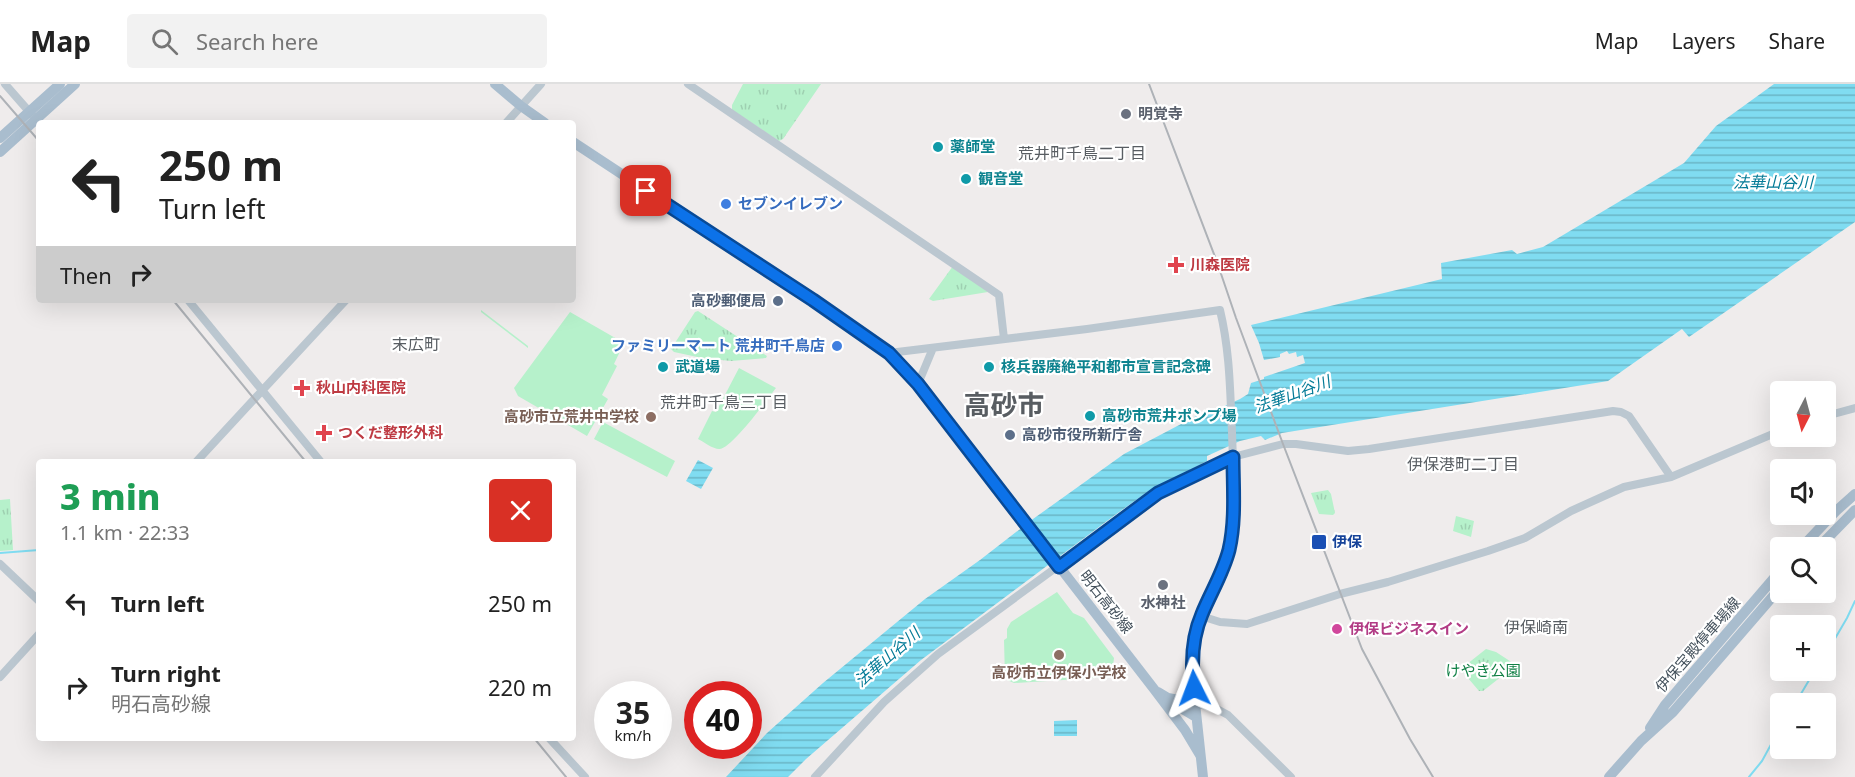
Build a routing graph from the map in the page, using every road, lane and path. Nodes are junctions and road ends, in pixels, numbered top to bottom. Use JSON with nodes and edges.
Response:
{"nodes":[{"id":1,"x":5,"y":84,"type":"edge"},
{"id":2,"x":60,"y":84,"type":"edge"},
{"id":3,"x":75,"y":84,"type":"edge"},
{"id":4,"x":495,"y":84,"type":"edge"},
{"id":5,"x":540,"y":84,"type":"edge"},
{"id":6,"x":688,"y":84,"type":"edge"},
{"id":7,"x":521,"y":106,"type":"junction"},
{"id":8,"x":35,"y":118,"type":"edge"},
{"id":9,"x":509,"y":120,"type":"edge"},
{"id":10,"x":541,"y":120,"type":"edge"},
{"id":11,"x":0,"y":138,"type":"edge"},
{"id":12,"x":576,"y":144,"type":"edge"},
{"id":13,"x":0,"y":152,"type":"edge"},
{"id":14,"x":190,"y":303,"type":"edge"},
{"id":15,"x":343,"y":303,"type":"edge"},
{"id":16,"x":1004,"y":339,"type":"junction"},
{"id":17,"x":933,"y":348,"type":"junction"},
{"id":18,"x":889,"y":353,"type":"junction"},
{"id":19,"x":918,"y":384,"type":"junction"},
{"id":20,"x":263,"y":391,"type":"junction"},
{"id":21,"x":1855,"y":408,"type":"edge"},
{"id":22,"x":1836,"y":413,"type":"edge"},
{"id":23,"x":1770,"y":435,"type":"edge"},
{"id":24,"x":1233,"y":457,"type":"junction"},
{"id":25,"x":199,"y":459,"type":"edge"},
{"id":26,"x":319,"y":459,"type":"edge"},
{"id":27,"x":1671,"y":477,"type":"junction"},
{"id":28,"x":1855,"y":495,"type":"edge"},
{"id":29,"x":1855,"y":510,"type":"edge"},
{"id":30,"x":1811,"y":537,"type":"edge"},
{"id":31,"x":1829,"y":537,"type":"edge"},
{"id":32,"x":0,"y":564,"type":"edge"},
{"id":33,"x":1057,"y":565,"type":"junction"},
{"id":34,"x":1770,"y":583,"type":"edge"},
{"id":35,"x":36,"y":598,"type":"edge"},
{"id":36,"x":1770,"y":600,"type":"edge"},
{"id":37,"x":1201,"y":616,"type":"junction"},
{"id":38,"x":36,"y":637,"type":"edge"},
{"id":39,"x":0,"y":676,"type":"edge"},
{"id":40,"x":1154,"y":689,"type":"junction"},
{"id":41,"x":1168,"y":698,"type":"junction"},
{"id":42,"x":1195,"y":703,"type":"junction"},
{"id":43,"x":1196,"y":717,"type":"junction"},
{"id":44,"x":552,"y":741,"type":"edge"},
{"id":45,"x":1641,"y":741,"type":"junction"},
{"id":46,"x":1200,"y":755,"type":"junction"},
{"id":47,"x":585,"y":777,"type":"edge"},
{"id":48,"x":815,"y":777,"type":"edge"},
{"id":49,"x":1203,"y":777,"type":"edge"},
{"id":50,"x":1291,"y":777,"type":"edge"},
{"id":51,"x":1609,"y":777,"type":"edge"}],
"edges":[{"from":1,"to":8,"type":"street"},
{"from":2,"to":8,"type":"main road"},
{"from":3,"to":8,"type":"main road"},
{"from":4,"to":7,"type":"main road"},
{"from":5,"to":7,"type":"street"},
{"from":6,"to":16,"type":"street"},
{"from":7,"to":9,"type":"street"},
{"from":7,"to":10,"type":"main road"},
{"from":8,"to":11,"type":"main road"},
{"from":8,"to":13,"type":"main road"},
{"from":12,"to":18,"type":"main road","name":"明石高砂線"},
{"from":14,"to":20,"type":"street"},
{"from":15,"to":20,"type":"street"},
{"from":16,"to":17,"type":"street"},
{"from":16,"to":24,"type":"street"},
{"from":17,"to":18,"type":"street"},
{"from":17,"to":19,"type":"street"},
{"from":18,"to":19,"type":"main road","name":"明石高砂線"},
{"from":19,"to":33,"type":"main road","name":"明石高砂線"},
{"from":20,"to":25,"type":"street"},
{"from":20,"to":26,"type":"street"},
{"from":21,"to":22,"type":"street"},
{"from":23,"to":27,"type":"street"},
{"from":24,"to":27,"type":"street"},
{"from":24,"to":33,"type":"street"},
{"from":24,"to":37,"type":"street"},
{"from":27,"to":37,"type":"street"},
{"from":28,"to":30,"type":"main road"},
{"from":29,"to":31,"type":"main road"},
{"from":32,"to":35,"type":"street"},
{"from":33,"to":40,"type":"main road","name":"明石高砂線"},
{"from":33,"to":48,"type":"street"},
{"from":34,"to":45,"type":"main road","name":"伊保宝殿停車場線"},
{"from":36,"to":45,"type":"main road","name":"伊保宝殿停車場線"},
{"from":37,"to":42,"type":"street"},
{"from":38,"to":39,"type":"street"},
{"from":40,"to":41,"type":"main road","name":"明石高砂線"},
{"from":40,"to":46,"type":"main road","name":"明石高砂線"},
{"from":41,"to":42,"type":"main road","name":"明石高砂線"},
{"from":41,"to":43,"type":"main road","name":"明石高砂線"},
{"from":42,"to":43,"type":"main road","name":"明石高砂線"},
{"from":42,"to":50,"type":"street"},
{"from":43,"to":46,"type":"main road","name":"明石高砂線"},
{"from":44,"to":47,"type":"street"},
{"from":45,"to":51,"type":"main road","name":"伊保宝殿停車場線"},
{"from":46,"to":49,"type":"main road","name":"明石高砂線"}]}
